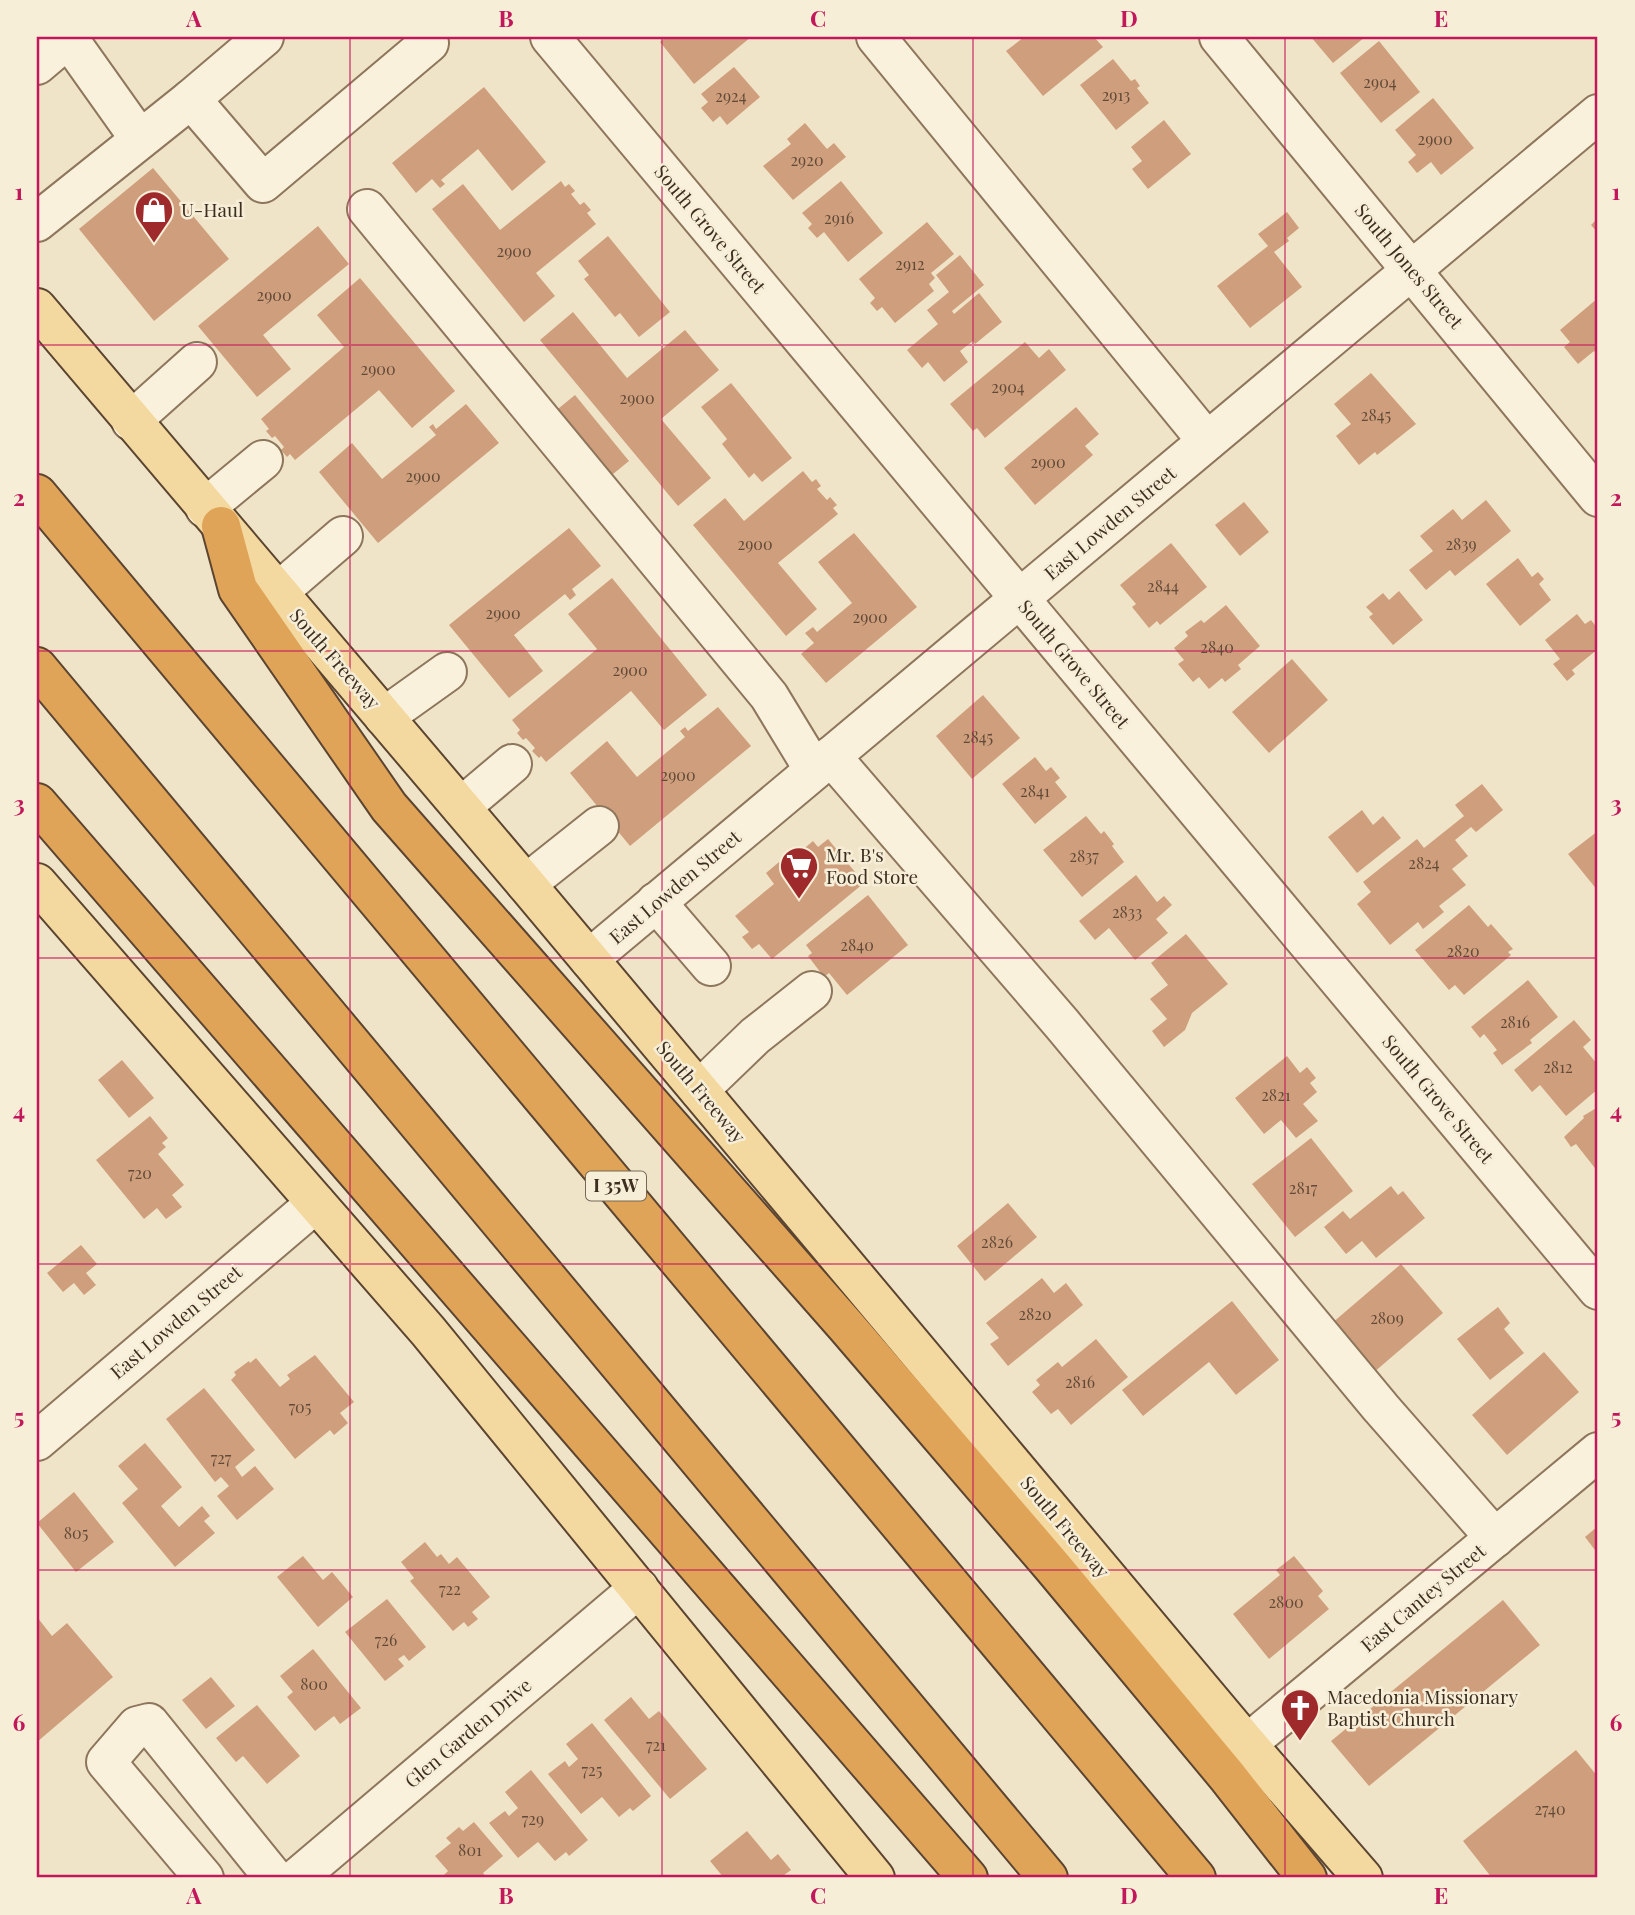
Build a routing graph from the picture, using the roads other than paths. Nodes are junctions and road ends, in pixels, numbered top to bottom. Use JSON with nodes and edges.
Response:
{"nodes":[{"id":1,"x":264,"y":37,"type":"edge"},
{"id":2,"x":424,"y":37,"type":"edge"},
{"id":3,"x":550,"y":37,"type":"edge"},
{"id":4,"x":876,"y":37,"type":"edge"},
{"id":5,"x":1219,"y":37,"type":"edge"},
{"id":6,"x":69,"y":38,"type":"edge"},
{"id":7,"x":37,"y":65,"type":"edge"},
{"id":8,"x":191,"y":99,"type":"junction"},
{"id":9,"x":1598,"y":114,"type":"edge"},
{"id":10,"x":139,"y":138,"type":"junction"},
{"id":11,"x":367,"y":209,"type":"dead end"},
{"id":12,"x":37,"y":222,"type":"edge"},
{"id":13,"x":1412,"y":270,"type":"junction"},
{"id":14,"x":37,"y":308,"type":"edge"},
{"id":15,"x":197,"y":362,"type":"dead end"},
{"id":16,"x":131,"y":421,"type":"junction"},
{"id":17,"x":1207,"y":441,"type":"junction"},
{"id":18,"x":263,"y":460,"type":"dead end"},
{"id":19,"x":37,"y":494,"type":"edge"},
{"id":20,"x":1598,"y":496,"type":"edge"},
{"id":21,"x":213,"y":517,"type":"junction"},
{"id":22,"x":343,"y":536,"type":"dead end"},
{"id":23,"x":278,"y":592,"type":"junction"},
{"id":24,"x":1020,"y":598,"type":"junction"},
{"id":25,"x":37,"y":667,"type":"edge"},
{"id":26,"x":447,"y":672,"type":"dead end"},
{"id":27,"x":384,"y":716,"type":"junction"},
{"id":28,"x":823,"y":763,"type":"junction"},
{"id":29,"x":512,"y":764,"type":"dead end"},
{"id":30,"x":37,"y":803,"type":"edge"},
{"id":31,"x":461,"y":807,"type":"junction"},
{"id":32,"x":599,"y":826,"type":"dead end"},
{"id":33,"x":37,"y":883,"type":"edge"},
{"id":34,"x":526,"y":884,"type":"junction"},
{"id":35,"x":656,"y":902,"type":"junction"},
{"id":36,"x":589,"y":959,"type":"junction"},
{"id":37,"x":711,"y":966,"type":"dead end"},
{"id":38,"x":812,"y":991,"type":"dead end"},
{"id":39,"x":699,"y":1090,"type":"junction"},
{"id":40,"x":316,"y":1203,"type":"junction"},
{"id":41,"x":1598,"y":1290,"type":"edge"},
{"id":42,"x":37,"y":1441,"type":"edge"},
{"id":43,"x":1598,"y":1452,"type":"edge"},
{"id":44,"x":1495,"y":1538,"type":"junction"},
{"id":45,"x":639,"y":1588,"type":"junction"},
{"id":46,"x":1247,"y":1744,"type":"junction"},
{"id":47,"x":204,"y":1878,"type":"edge"},
{"id":48,"x":274,"y":1878,"type":"edge"},
{"id":49,"x":297,"y":1878,"type":"edge"},
{"id":50,"x":875,"y":1878,"type":"edge"},
{"id":51,"x":968,"y":1878,"type":"edge"},
{"id":52,"x":1048,"y":1878,"type":"edge"},
{"id":53,"x":1196,"y":1878,"type":"edge"},
{"id":54,"x":1307,"y":1878,"type":"edge"},
{"id":55,"x":1363,"y":1878,"type":"edge"}],
"edges":[{"from":1,"to":8,"type":"street"},
{"from":2,"to":8,"type":"street"},
{"from":3,"to":24,"type":"street","name":"South Grove Street"},
{"from":4,"to":17,"type":"street"},
{"from":5,"to":13,"type":"street","name":"South Jones Street"},
{"from":6,"to":7,"type":"street"},
{"from":6,"to":10,"type":"street"},
{"from":8,"to":10,"type":"street"},
{"from":9,"to":13,"type":"street","name":"East Lowden Street"},
{"from":10,"to":12,"type":"street"},
{"from":11,"to":28,"type":"street"},
{"from":13,"to":17,"type":"street","name":"East Lowden Street"},
{"from":13,"to":20,"type":"street","name":"South Jones Street"},
{"from":14,"to":16,"type":"main road","name":"South Freeway"},
{"from":15,"to":16,"type":"street"},
{"from":16,"to":21,"type":"main road","name":"South Freeway"},
{"from":17,"to":24,"type":"street","name":"East Lowden Street"},
{"from":18,"to":21,"type":"street"},
{"from":19,"to":53,"type":"highway","number":"I 35W"},
{"from":21,"to":23,"type":"main road","name":"South Freeway"},
{"from":21,"to":54,"type":"highway"},
{"from":22,"to":23,"type":"street"},
{"from":23,"to":27,"type":"main road","name":"South Freeway"},
{"from":24,"to":28,"type":"street","name":"East Lowden Street"},
{"from":24,"to":41,"type":"street","name":"South Grove Street"},
{"from":25,"to":52,"type":"highway"},
{"from":26,"to":27,"type":"street"},
{"from":27,"to":31,"type":"main road","name":"South Freeway"},
{"from":28,"to":35,"type":"street","name":"East Lowden Street"},
{"from":28,"to":44,"type":"street"},
{"from":29,"to":31,"type":"street"},
{"from":30,"to":51,"type":"highway"},
{"from":31,"to":34,"type":"main road","name":"South Freeway"},
{"from":32,"to":34,"type":"street"},
{"from":33,"to":40,"type":"main road"},
{"from":34,"to":36,"type":"main road","name":"South Freeway"},
{"from":35,"to":36,"type":"street","name":"East Lowden Street"},
{"from":35,"to":37,"type":"street"},
{"from":36,"to":39,"type":"main road","name":"South Freeway"},
{"from":38,"to":39,"type":"street"},
{"from":39,"to":46,"type":"main road","name":"South Freeway"},
{"from":40,"to":42,"type":"street","name":"East Lowden Street"},
{"from":40,"to":45,"type":"main road"},
{"from":43,"to":44,"type":"street","name":"East Cantey Street"},
{"from":44,"to":46,"type":"street","name":"East Cantey Street"},
{"from":45,"to":49,"type":"street","name":"Glen Garden Drive"},
{"from":45,"to":50,"type":"main road"},
{"from":46,"to":55,"type":"main road","name":"South Freeway"},
{"from":47,"to":48,"type":"street"}]}
